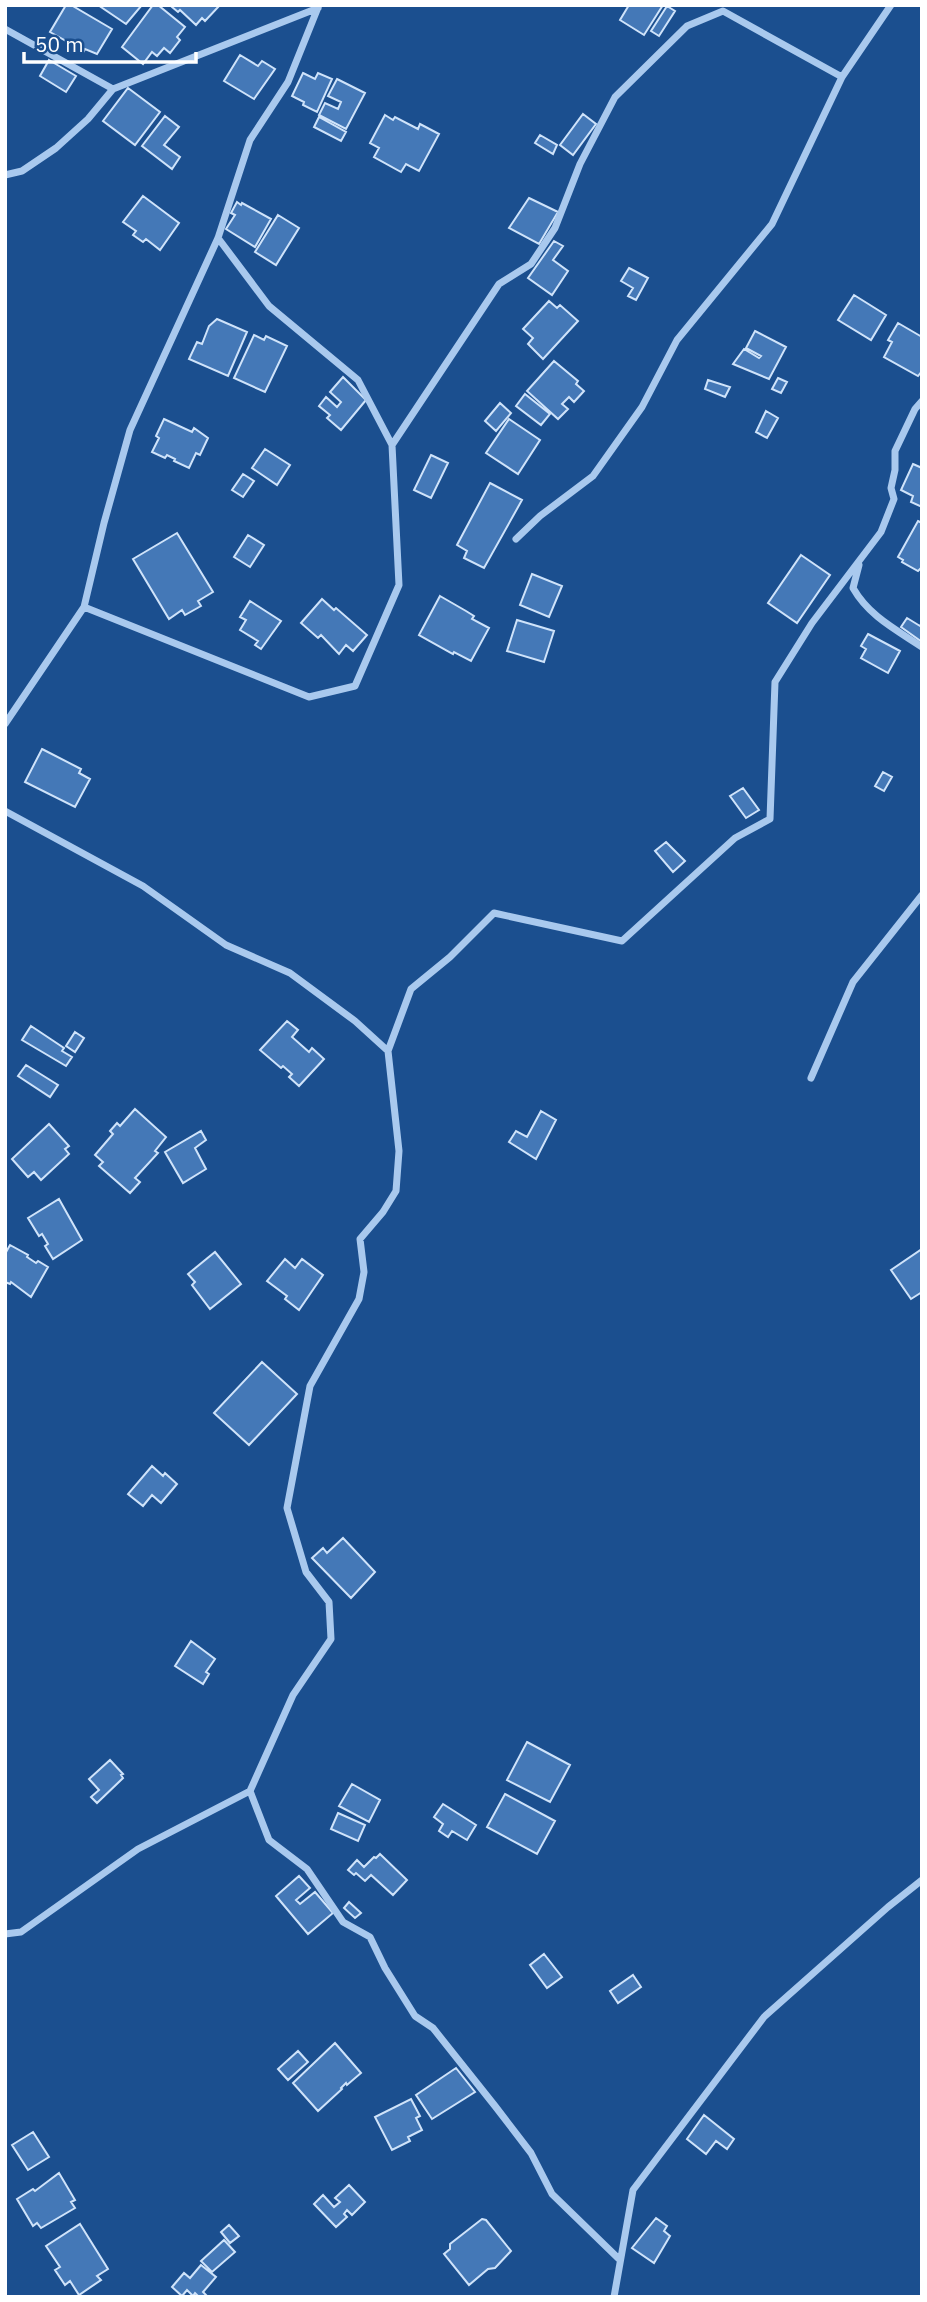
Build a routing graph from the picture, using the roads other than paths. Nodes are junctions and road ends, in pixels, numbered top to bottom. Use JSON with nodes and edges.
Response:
{"nodes":[{"id":1,"x":891,"y":5,"type":"edge"},
{"id":2,"x":319,"y":7,"type":"edge"},
{"id":3,"x":5,"y":29,"type":"edge"},
{"id":4,"x":842,"y":77,"type":"junction"},
{"id":5,"x":113,"y":89,"type":"junction"},
{"id":6,"x":5,"y":175,"type":"edge"},
{"id":7,"x":218,"y":238,"type":"junction"},
{"id":8,"x":922,"y":401,"type":"edge"},
{"id":9,"x":392,"y":445,"type":"junction"},
{"id":10,"x":516,"y":539,"type":"dead end"},
{"id":11,"x":859,"y":563,"type":"junction"},
{"id":12,"x":84,"y":607,"type":"junction"},
{"id":13,"x":922,"y":647,"type":"edge"},
{"id":14,"x":5,"y":724,"type":"edge"},
{"id":15,"x":5,"y":811,"type":"edge"},
{"id":16,"x":922,"y":895,"type":"edge"},
{"id":17,"x":388,"y":1051,"type":"junction"},
{"id":18,"x":811,"y":1078,"type":"dead end"},
{"id":19,"x":250,"y":1791,"type":"junction"},
{"id":20,"x":922,"y":1880,"type":"edge"},
{"id":21,"x":5,"y":1934,"type":"edge"},
{"id":22,"x":620,"y":2260,"type":"junction"},
{"id":23,"x":614,"y":2297,"type":"edge"}],
"edges":[{"from":1,"to":4,"type":"street"},
{"from":2,"to":5,"type":"street"},
{"from":2,"to":7,"type":"street"},
{"from":3,"to":5,"type":"street"},
{"from":4,"to":9,"type":"street"},
{"from":4,"to":10,"type":"street"},
{"from":5,"to":6,"type":"street"},
{"from":7,"to":9,"type":"street"},
{"from":7,"to":12,"type":"street"},
{"from":8,"to":11,"type":"street"},
{"from":9,"to":12,"type":"street"},
{"from":11,"to":13,"type":"street"},
{"from":11,"to":17,"type":"street"},
{"from":12,"to":14,"type":"street"},
{"from":15,"to":17,"type":"street"},
{"from":16,"to":18,"type":"street"},
{"from":17,"to":19,"type":"street"},
{"from":19,"to":21,"type":"street"},
{"from":19,"to":22,"type":"street"},
{"from":20,"to":22,"type":"street"},
{"from":22,"to":23,"type":"street"}]}
